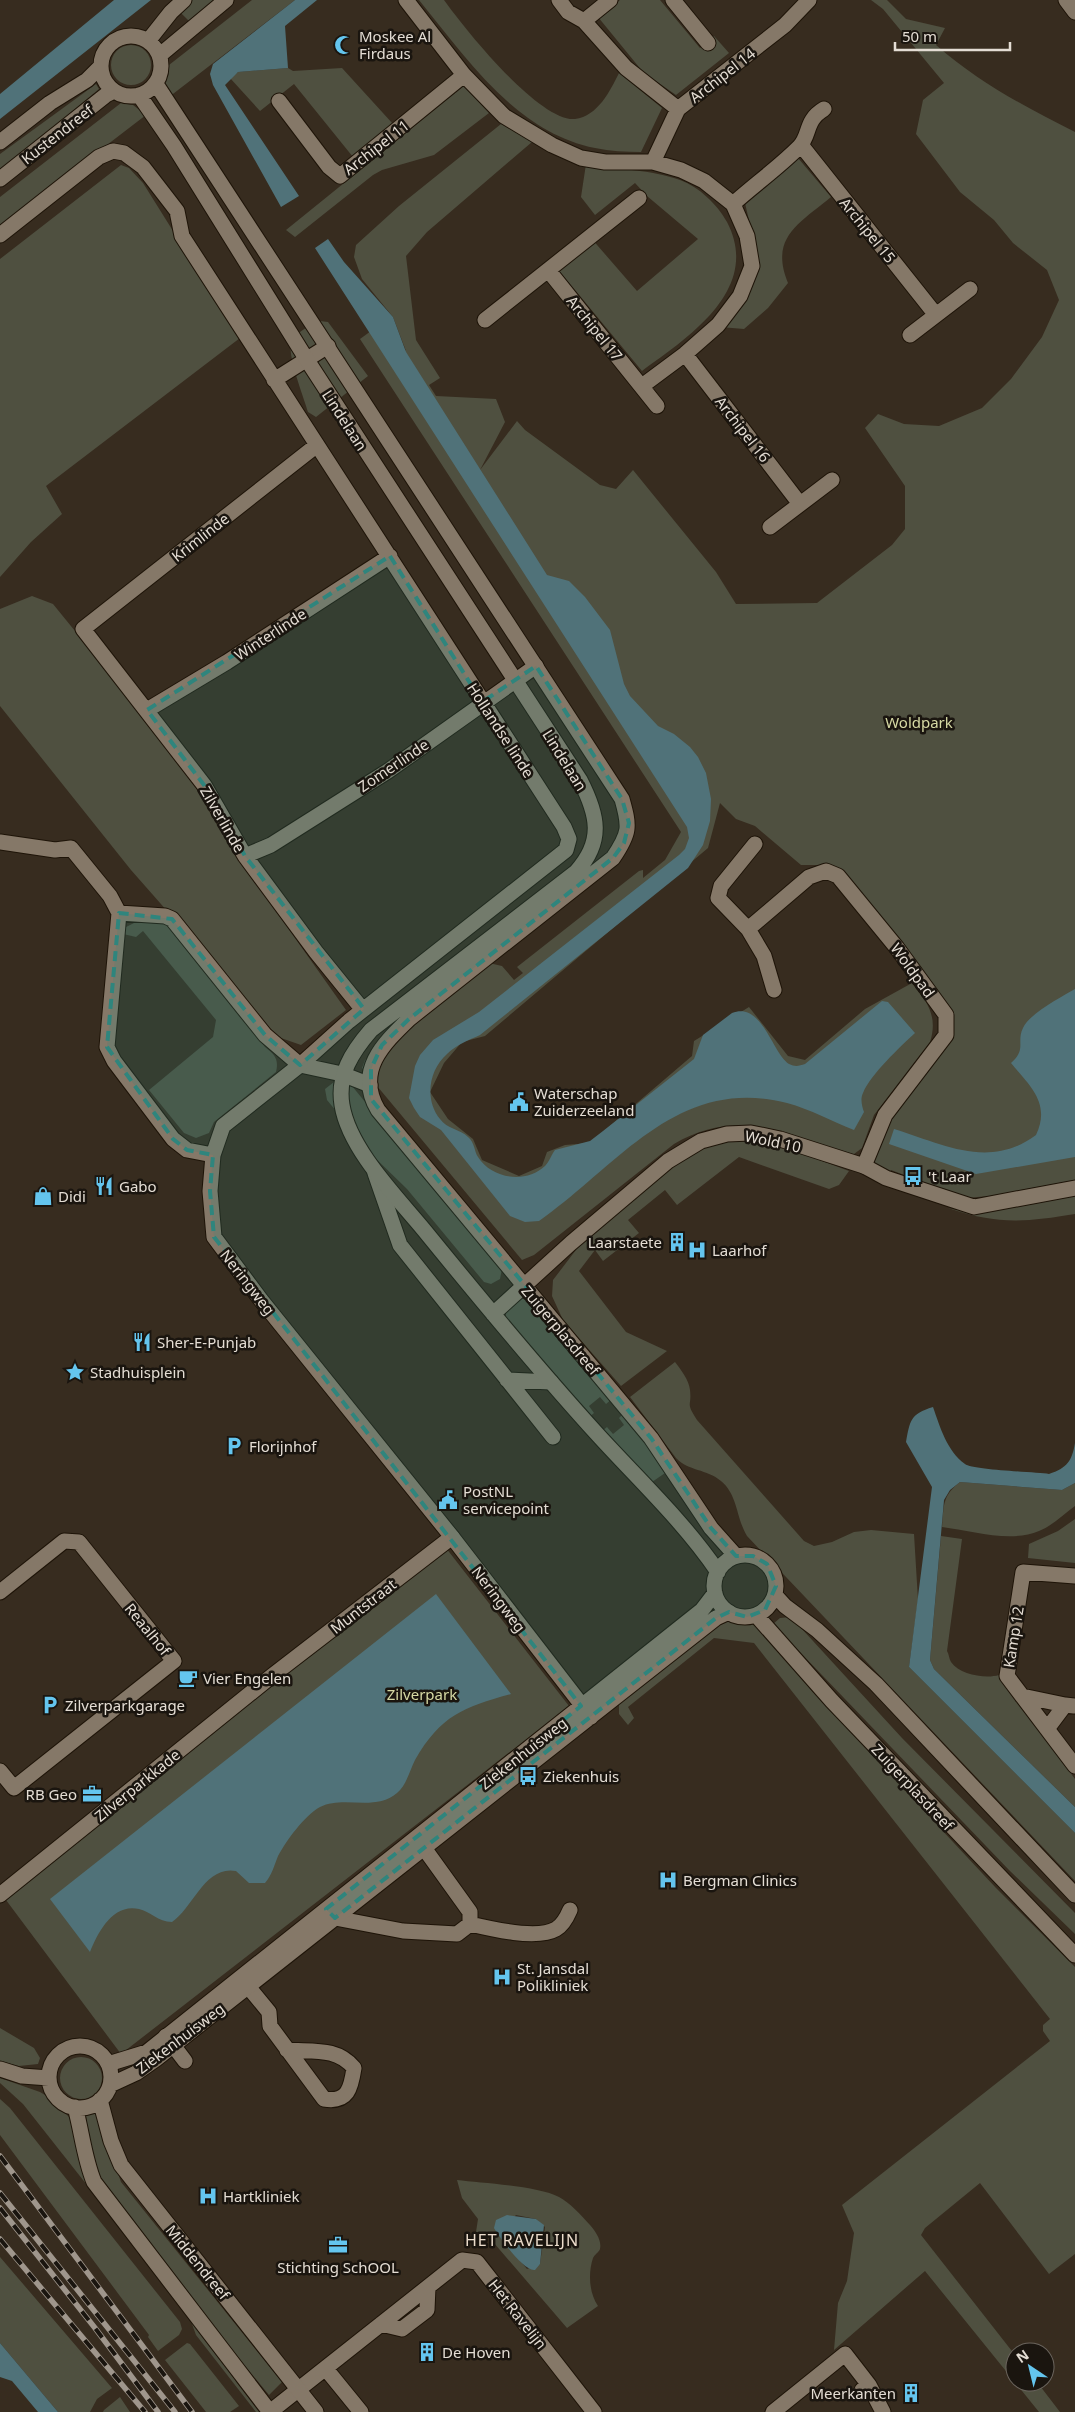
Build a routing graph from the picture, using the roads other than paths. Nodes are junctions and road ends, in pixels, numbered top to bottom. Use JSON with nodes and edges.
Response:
{"nodes":[{"id":1,"x":184,"y":0,"type":"edge"},
{"id":2,"x":226,"y":0,"type":"edge"},
{"id":3,"x":406,"y":0,"type":"edge"},
{"id":4,"x":559,"y":0,"type":"edge"},
{"id":5,"x":610,"y":0,"type":"edge"},
{"id":6,"x":673,"y":0,"type":"edge"},
{"id":7,"x":809,"y":0,"type":"edge"},
{"id":8,"x":1066,"y":0,"type":"edge"},
{"id":9,"x":1075,"y":12,"type":"edge"},
{"id":10,"x":584,"y":21,"type":"junction"},
{"id":11,"x":148,"y":40,"type":"junction"},
{"id":12,"x":708,"y":43,"type":"dead end"},
{"id":13,"x":160,"y":55,"type":"junction"},
{"id":14,"x":101,"y":66,"type":"junction"},
{"id":15,"x":464,"y":75,"type":"junction"},
{"id":16,"x":156,"y":84,"type":"junction"},
{"id":17,"x":114,"y":91,"type":"junction"},
{"id":18,"x":139,"y":95,"type":"junction"},
{"id":19,"x":279,"y":100,"type":"dead end"},
{"id":20,"x":678,"y":109,"type":"junction"},
{"id":21,"x":824,"y":109,"type":"dead end"},
{"id":22,"x":0,"y":142,"type":"edge"},
{"id":23,"x":801,"y":145,"type":"junction"},
{"id":24,"x":653,"y":162,"type":"junction"},
{"id":25,"x":0,"y":179,"type":"edge"},
{"id":26,"x":639,"y":198,"type":"dead end"},
{"id":27,"x":733,"y":204,"type":"junction"},
{"id":28,"x":0,"y":236,"type":"edge"},
{"id":29,"x":548,"y":270,"type":"junction"},
{"id":30,"x":970,"y":289,"type":"dead end"},
{"id":31,"x":936,"y":315,"type":"junction"},
{"id":32,"x":485,"y":320,"type":"dead end"},
{"id":33,"x":910,"y":335,"type":"dead end"},
{"id":34,"x":328,"y":346,"type":"junction"},
{"id":35,"x":685,"y":354,"type":"junction"},
{"id":36,"x":306,"y":360,"type":"junction"},
{"id":37,"x":274,"y":380,"type":"junction"},
{"id":38,"x":642,"y":386,"type":"junction"},
{"id":39,"x":657,"y":406,"type":"dead end"},
{"id":40,"x":317,"y":445,"type":"junction"},
{"id":41,"x":832,"y":480,"type":"dead end"},
{"id":42,"x":800,"y":504,"type":"junction"},
{"id":43,"x":770,"y":527,"type":"dead end"},
{"id":44,"x":390,"y":556,"type":"junction"},
{"id":45,"x":83,"y":628,"type":"joint"},
{"id":46,"x":536,"y":666,"type":"junction"},
{"id":47,"x":514,"y":681,"type":"junction"},
{"id":48,"x":482,"y":702,"type":"junction"},
{"id":49,"x":147,"y":710,"type":"junction"},
{"id":50,"x":0,"y":842,"type":"edge"},
{"id":51,"x":755,"y":844,"type":"dead end"},
{"id":52,"x":245,"y":856,"type":"junction"},
{"id":53,"x":119,"y":913,"type":"junction"},
{"id":54,"x":748,"y":928,"type":"junction"},
{"id":55,"x":774,"y":990,"type":"dead end"},
{"id":56,"x":363,"y":1010,"type":"junction"},
{"id":57,"x":300,"y":1065,"type":"junction"},
{"id":58,"x":342,"y":1074,"type":"junction"},
{"id":59,"x":370,"y":1085,"type":"junction"},
{"id":60,"x":378,"y":1110,"type":"joint"},
{"id":61,"x":213,"y":1155,"type":"junction"},
{"id":62,"x":372,"y":1165,"type":"junction"},
{"id":63,"x":864,"y":1166,"type":"junction"},
{"id":64,"x":1075,"y":1188,"type":"edge"},
{"id":65,"x":524,"y":1286,"type":"junction"},
{"id":66,"x":493,"y":1314,"type":"junction"},
{"id":67,"x":507,"y":1380,"type":"junction"},
{"id":68,"x":551,"y":1382,"type":"junction"},
{"id":69,"x":552,"y":1437,"type":"dead end"},
{"id":70,"x":452,"y":1537,"type":"junction"},
{"id":71,"x":736,"y":1556,"type":"junction"},
{"id":72,"x":718,"y":1572,"type":"junction"},
{"id":73,"x":1075,"y":1576,"type":"edge"},
{"id":74,"x":0,"y":1592,"type":"edge"},
{"id":75,"x":715,"y":1593,"type":"junction"},
{"id":76,"x":775,"y":1594,"type":"junction"},
{"id":77,"x":729,"y":1612,"type":"junction"},
{"id":78,"x":756,"y":1615,"type":"junction"},
{"id":79,"x":273,"y":1675,"type":"joint"},
{"id":80,"x":1022,"y":1696,"type":"junction"},
{"id":81,"x":1070,"y":1705,"type":"edge"},
{"id":82,"x":586,"y":1712,"type":"junction"},
{"id":83,"x":1047,"y":1729,"type":"junction"},
{"id":84,"x":1075,"y":1766,"type":"edge"},
{"id":85,"x":0,"y":1772,"type":"edge"},
{"id":86,"x":424,"y":1848,"type":"junction"},
{"id":87,"x":1075,"y":1894,"type":"edge"},
{"id":88,"x":0,"y":1895,"type":"edge"},
{"id":89,"x":570,"y":1910,"type":"dead end"},
{"id":90,"x":330,"y":1914,"type":"junction"},
{"id":91,"x":470,"y":1924,"type":"junction"},
{"id":92,"x":1075,"y":1955,"type":"edge"},
{"id":93,"x":244,"y":1982,"type":"junction"},
{"id":94,"x":170,"y":2041,"type":"junction"},
{"id":95,"x":287,"y":2050,"type":"dead end"},
{"id":96,"x":185,"y":2061,"type":"dead end"},
{"id":97,"x":108,"y":2064,"type":"junction"},
{"id":98,"x":0,"y":2069,"type":"edge"},
{"id":99,"x":50,"y":2078,"type":"junction"},
{"id":100,"x":110,"y":2085,"type":"junction"},
{"id":101,"x":100,"y":2100,"type":"junction"},
{"id":102,"x":75,"y":2107,"type":"junction"},
{"id":103,"x":326,"y":2369,"type":"junction"},
{"id":104,"x":299,"y":2390,"type":"junction"},
{"id":105,"x":270,"y":2412,"type":"edge"},
{"id":106,"x":316,"y":2412,"type":"edge"},
{"id":107,"x":361,"y":2412,"type":"edge"},
{"id":108,"x":594,"y":2412,"type":"edge"},
{"id":109,"x":773,"y":2412,"type":"edge"},
{"id":110,"x":883,"y":2412,"type":"edge"}],
"edges":[{"from":1,"to":11,"type":"street"},
{"from":2,"to":13,"type":"street"},
{"from":3,"to":15,"type":"street"},
{"from":4,"to":10,"type":"street"},
{"from":5,"to":10,"type":"street"},
{"from":6,"to":12,"type":"street"},
{"from":7,"to":20,"type":"street","name":"Archipel 14"},
{"from":8,"to":9,"type":"street"},
{"from":10,"to":20,"type":"street"},
{"from":11,"to":13,"type":"street"},
{"from":11,"to":14,"type":"street"},
{"from":13,"to":16,"type":"street"},
{"from":14,"to":17,"type":"street"},
{"from":14,"to":22,"type":"street","name":"Kustendreef"},
{"from":15,"to":19,"type":"street","name":"Archipel 11"},
{"from":15,"to":24,"type":"street"},
{"from":16,"to":18,"type":"street"},
{"from":16,"to":34,"type":"street","name":"Lindelaan"},
{"from":17,"to":18,"type":"street"},
{"from":17,"to":25,"type":"street","name":"Kustendreef"},
{"from":18,"to":36,"type":"street","name":"Lindelaan"},
{"from":20,"to":24,"type":"street","name":"Archipel 14"},
{"from":21,"to":23,"type":"street"},
{"from":23,"to":27,"type":"street"},
{"from":23,"to":31,"type":"street","name":"Archipel 15"},
{"from":24,"to":27,"type":"street"},
{"from":26,"to":29,"type":"street"},
{"from":27,"to":35,"type":"street"},
{"from":28,"to":37,"type":"street","name":"Hollandse linde"},
{"from":29,"to":32,"type":"street"},
{"from":29,"to":38,"type":"street","name":"Archipel 17"},
{"from":30,"to":31,"type":"street"},
{"from":31,"to":33,"type":"street"},
{"from":34,"to":36,"type":"street"},
{"from":34,"to":46,"type":"street","name":"Lindelaan"},
{"from":35,"to":38,"type":"street"},
{"from":35,"to":42,"type":"street","name":"Archipel 16"},
{"from":36,"to":37,"type":"street"},
{"from":36,"to":47,"type":"street","name":"Lindelaan"},
{"from":37,"to":40,"type":"street","name":"Hollandse linde"},
{"from":38,"to":39,"type":"street","name":"Archipel 17"},
{"from":40,"to":44,"type":"street","name":"Hollandse linde"},
{"from":40,"to":45,"type":"street","name":"Krimlinde"},
{"from":41,"to":42,"type":"street"},
{"from":42,"to":43,"type":"street"},
{"from":44,"to":48,"type":"street","name":"Hollandse linde"},
{"from":44,"to":49,"type":"street","name":"Winterlinde"},
{"from":45,"to":49,"type":"street","name":"Zilverlinde"},
{"from":46,"to":47,"type":"street","name":"Zomerlinde"},
{"from":46,"to":59,"type":"street","name":"Lindelaan"},
{"from":47,"to":48,"type":"street","name":"Zomerlinde"},
{"from":47,"to":58,"type":"street","name":"Lindelaan"},
{"from":48,"to":52,"type":"street","name":"Zomerlinde"},
{"from":48,"to":56,"type":"street","name":"Hollandse linde"},
{"from":49,"to":52,"type":"street","name":"Zilverlinde"},
{"from":50,"to":53,"type":"street"},
{"from":51,"to":54,"type":"street"},
{"from":52,"to":56,"type":"street","name":"Zilverlinde"},
{"from":53,"to":57,"type":"street"},
{"from":53,"to":61,"type":"street"},
{"from":54,"to":55,"type":"street"},
{"from":54,"to":63,"type":"street","name":"Woldpad"},
{"from":56,"to":57,"type":"street","name":"Hollandse linde"},
{"from":57,"to":58,"type":"street"},
{"from":57,"to":61,"type":"street","name":"Neringweg"},
{"from":58,"to":59,"type":"street"},
{"from":58,"to":62,"type":"street","name":"Lindelaan"},
{"from":59,"to":60,"type":"street","name":"Lindelaan"},
{"from":60,"to":65,"type":"street","name":"Zuigerplasdreef"},
{"from":61,"to":70,"type":"street","name":"Neringweg"},
{"from":62,"to":66,"type":"street"},
{"from":62,"to":67,"type":"street"},
{"from":63,"to":64,"type":"street","name":"Wold 10"},
{"from":63,"to":65,"type":"street","name":"Wold 10"},
{"from":65,"to":66,"type":"street","name":"Wold 10"},
{"from":65,"to":71,"type":"street","name":"Zuigerplasdreef"},
{"from":66,"to":68,"type":"street"},
{"from":67,"to":68,"type":"street"},
{"from":67,"to":69,"type":"street"},
{"from":68,"to":72,"type":"street"},
{"from":70,"to":79,"type":"street","name":"Muntstraat"},
{"from":70,"to":82,"type":"street","name":"Neringweg"},
{"from":71,"to":72,"type":"street"},
{"from":71,"to":76,"type":"street"},
{"from":72,"to":75,"type":"street"},
{"from":73,"to":80,"type":"street","name":"Kamp 12"},
{"from":74,"to":85,"type":"street","name":"Reaalhof"},
{"from":75,"to":77,"type":"street"},
{"from":75,"to":82,"type":"street","name":"Ziekenhuisweg"},
{"from":76,"to":78,"type":"street"},
{"from":76,"to":87,"type":"street"},
{"from":77,"to":78,"type":"street"},
{"from":77,"to":82,"type":"street","name":"Ziekenhuisweg"},
{"from":78,"to":92,"type":"street","name":"Zuigerplasdreef"},
{"from":79,"to":88,"type":"street","name":"Zilverparkkade"},
{"from":80,"to":81,"type":"street"},
{"from":80,"to":83,"type":"street","name":"Kamp 12"},
{"from":81,"to":83,"type":"street"},
{"from":82,"to":86,"type":"street","name":"Ziekenhuisweg"},
{"from":82,"to":90,"type":"street","name":"Ziekenhuisweg"},
{"from":83,"to":84,"type":"street","name":"Kamp 12"},
{"from":86,"to":90,"type":"street","name":"Ziekenhuisweg"},
{"from":86,"to":91,"type":"street"},
{"from":89,"to":91,"type":"street"},
{"from":90,"to":91,"type":"street"},
{"from":90,"to":93,"type":"street","name":"Ziekenhuisweg"},
{"from":93,"to":94,"type":"street","name":"Ziekenhuisweg"},
{"from":93,"to":95,"type":"street"},
{"from":94,"to":96,"type":"street"},
{"from":94,"to":97,"type":"street","name":"Ziekenhuisweg"},
{"from":94,"to":100,"type":"street","name":"Ziekenhuisweg"},
{"from":97,"to":99,"type":"street"},
{"from":97,"to":100,"type":"street"},
{"from":98,"to":99,"type":"street"},
{"from":99,"to":102,"type":"street"},
{"from":100,"to":101,"type":"street"},
{"from":101,"to":102,"type":"street"},
{"from":101,"to":104,"type":"street","name":"Middendreef"},
{"from":102,"to":105,"type":"street"},
{"from":103,"to":104,"type":"street","name":"Het Ravelijn"},
{"from":103,"to":107,"type":"street"},
{"from":103,"to":108,"type":"street","name":"Het Ravelijn"},
{"from":104,"to":105,"type":"street","name":"Het Ravelijn"},
{"from":104,"to":106,"type":"street","name":"Middendreef"},
{"from":109,"to":110,"type":"street"}]}
